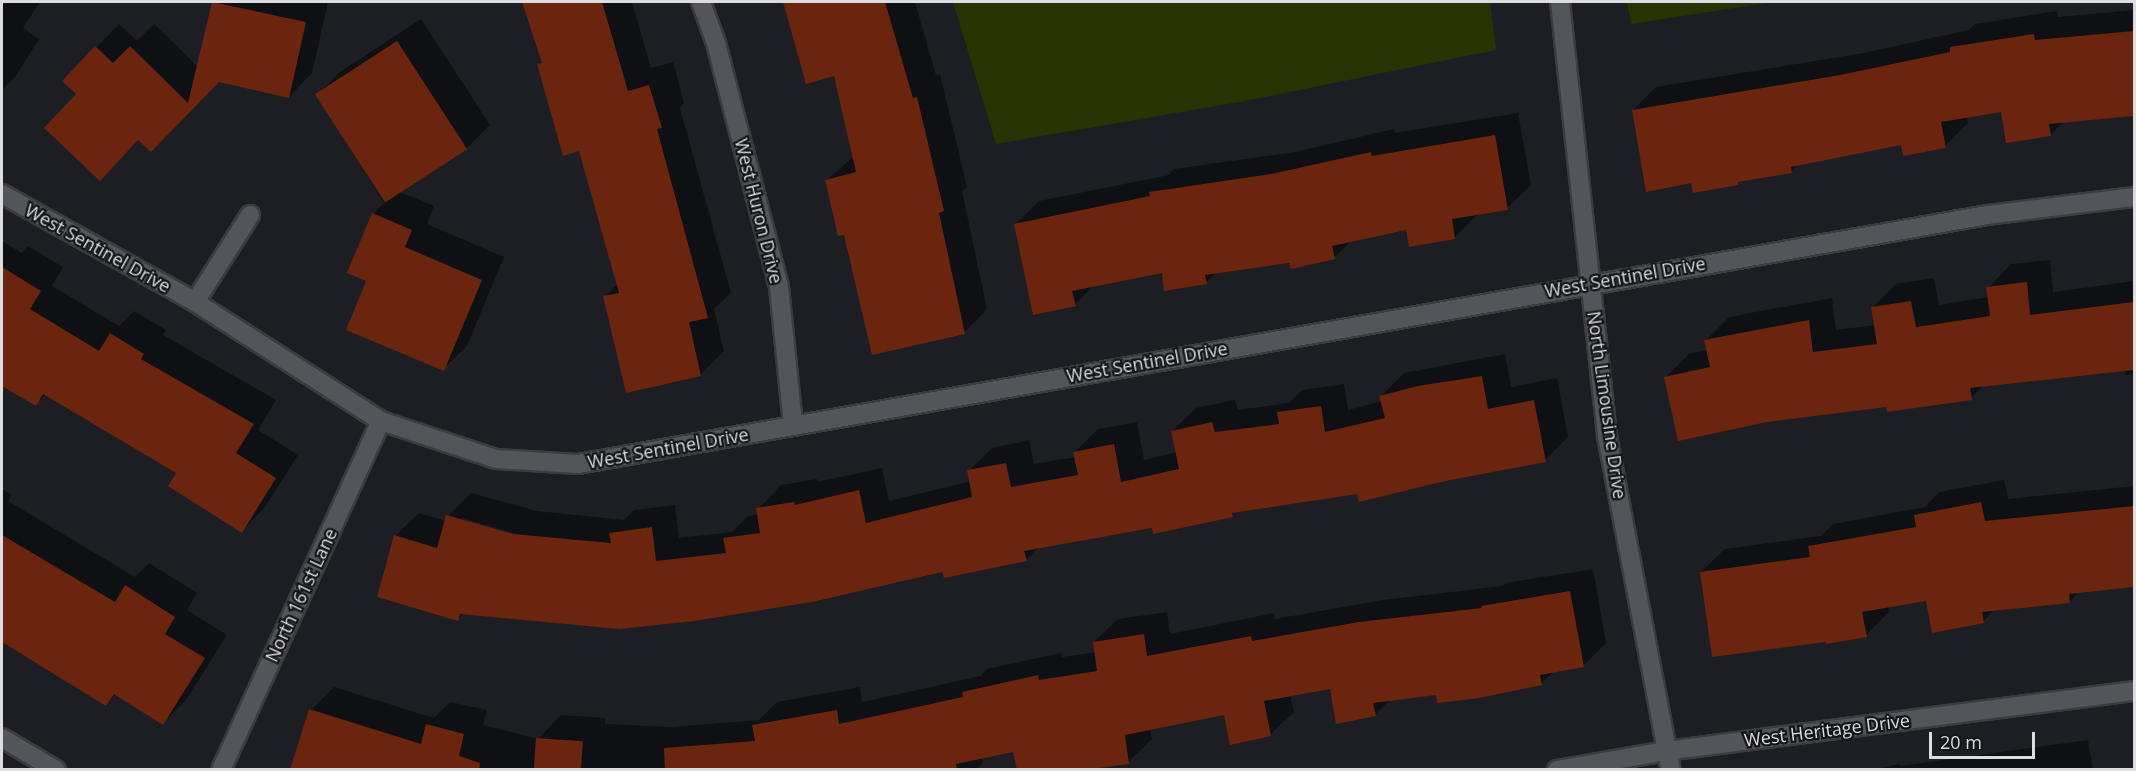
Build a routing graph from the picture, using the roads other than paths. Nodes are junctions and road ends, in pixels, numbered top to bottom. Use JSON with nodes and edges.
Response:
{"nodes":[{"id":1,"x":701,"y":2,"type":"edge"},
{"id":2,"x":1560,"y":2,"type":"edge"},
{"id":3,"x":2,"y":194,"type":"edge"},
{"id":4,"x":2134,"y":197,"type":"edge"},
{"id":5,"x":250,"y":215,"type":"dead end"},
{"id":6,"x":1592,"y":283,"type":"junction"},
{"id":7,"x":195,"y":302,"type":"junction"},
{"id":8,"x":381,"y":421,"type":"junction"},
{"id":9,"x":793,"y":425,"type":"junction"},
{"id":10,"x":2134,"y":691,"type":"edge"},
{"id":11,"x":2,"y":738,"type":"edge"},
{"id":12,"x":1666,"y":751,"type":"junction"},
{"id":13,"x":57,"y":770,"type":"edge"},
{"id":14,"x":220,"y":770,"type":"edge"},
{"id":15,"x":1557,"y":770,"type":"edge"},
{"id":16,"x":1671,"y":770,"type":"edge"}],
"edges":[{"from":1,"to":9,"type":"street","name":"West Huron Drive"},
{"from":2,"to":6,"type":"street","name":"North Limousine Drive"},
{"from":3,"to":7,"type":"street","name":"West Sentinel Drive"},
{"from":4,"to":6,"type":"street","name":"West Sentinel Drive"},
{"from":5,"to":7,"type":"street"},
{"from":6,"to":9,"type":"street","name":"West Sentinel Drive"},
{"from":6,"to":12,"type":"street","name":"North Limousine Drive"},
{"from":7,"to":8,"type":"street","name":"West Sentinel Drive"},
{"from":8,"to":9,"type":"street","name":"West Sentinel Drive"},
{"from":8,"to":14,"type":"street","name":"North 161st Lane"},
{"from":10,"to":12,"type":"street","name":"West Heritage Drive"},
{"from":11,"to":13,"type":"street"},
{"from":12,"to":15,"type":"street","name":"West Heritage Drive"},
{"from":12,"to":16,"type":"street","name":"North Limousine Drive"}]}
